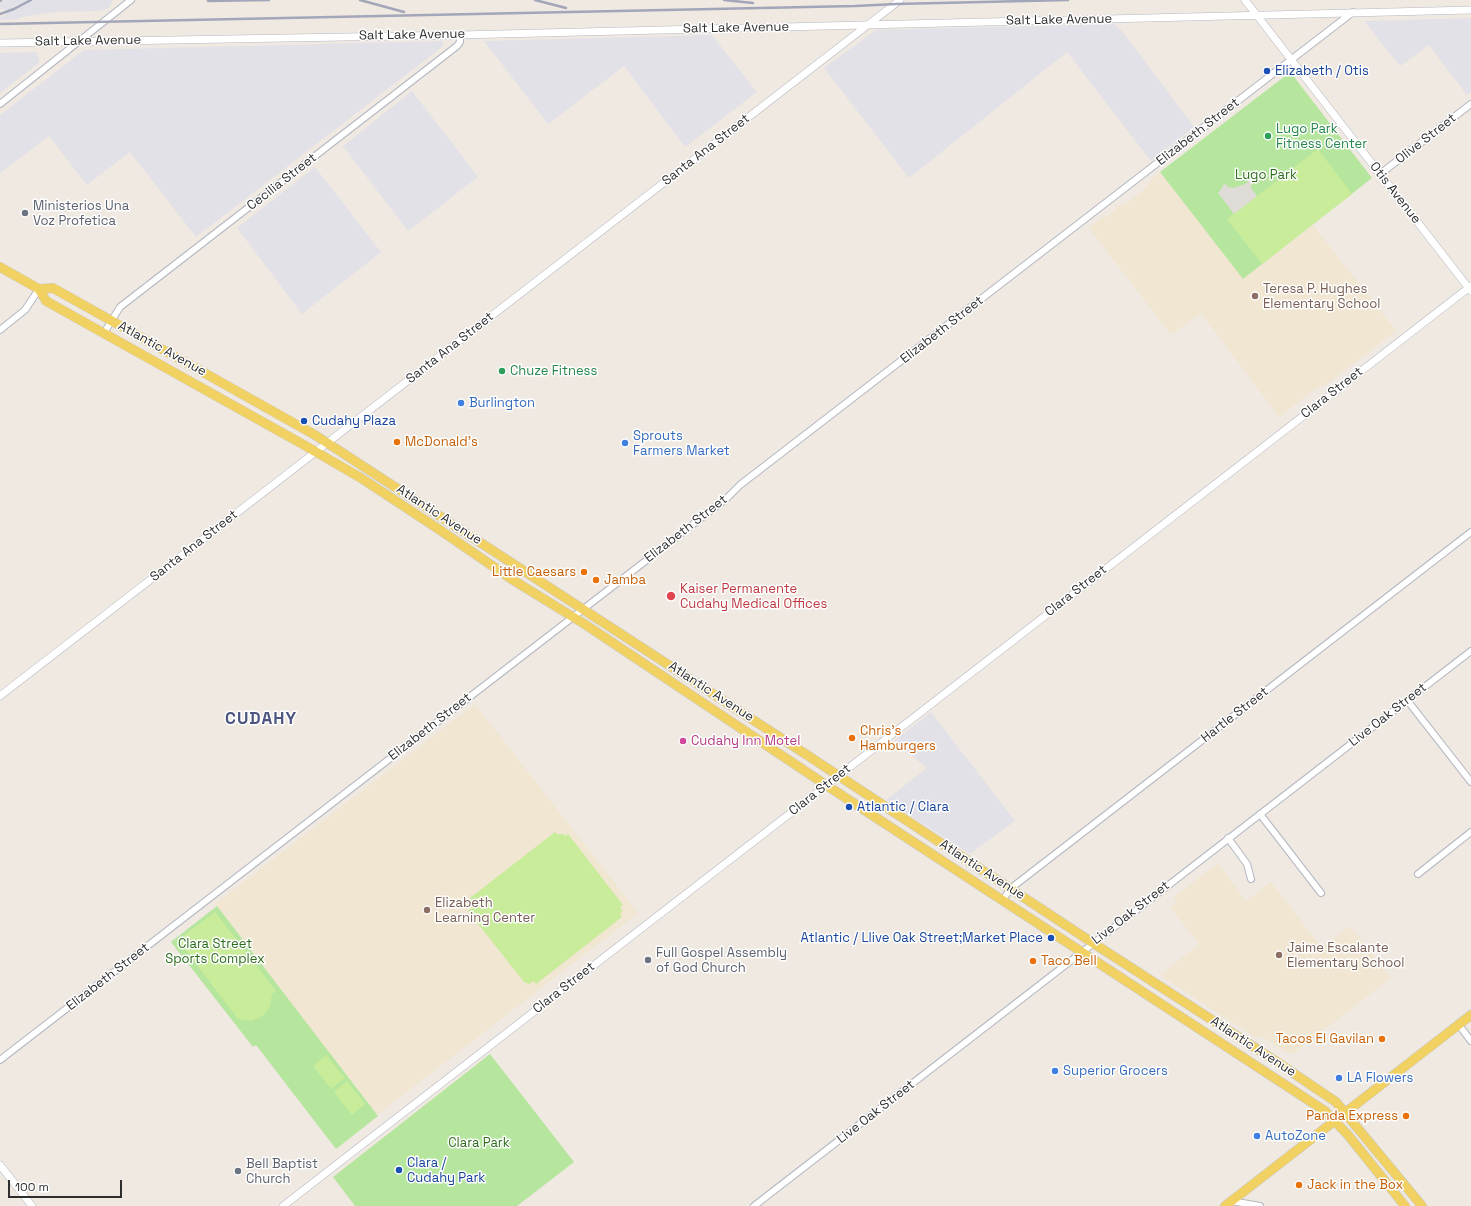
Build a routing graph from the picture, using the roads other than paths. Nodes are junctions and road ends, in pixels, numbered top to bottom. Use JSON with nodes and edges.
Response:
{"nodes":[{"id":1,"x":131,"y":0,"type":"edge"},
{"id":2,"x":900,"y":0,"type":"edge"},
{"id":3,"x":1245,"y":0,"type":"edge"},
{"id":4,"x":1471,"y":10,"type":"edge"},
{"id":5,"x":1353,"y":12,"type":"junction"},
{"id":6,"x":1257,"y":16,"type":"junction"},
{"id":7,"x":870,"y":24,"type":"junction"},
{"id":8,"x":460,"y":34,"type":"junction"},
{"id":9,"x":80,"y":41,"type":"junction"},
{"id":10,"x":0,"y":44,"type":"edge"},
{"id":11,"x":1292,"y":60,"type":"junction"},
{"id":12,"x":0,"y":104,"type":"edge"},
{"id":13,"x":1471,"y":104,"type":"edge"},
{"id":14,"x":1380,"y":174,"type":"junction"},
{"id":15,"x":0,"y":267,"type":"edge"},
{"id":16,"x":1470,"y":288,"type":"edge"},
{"id":17,"x":39,"y":289,"type":"junction"},
{"id":18,"x":112,"y":320,"type":"junction"},
{"id":19,"x":0,"y":330,"type":"edge"},
{"id":20,"x":104,"y":332,"type":"junction"},
{"id":21,"x":327,"y":443,"type":"junction"},
{"id":22,"x":316,"y":452,"type":"junction"},
{"id":23,"x":1471,"y":532,"type":"edge"},
{"id":24,"x":584,"y":609,"type":"junction"},
{"id":25,"x":572,"y":617,"type":"junction"},
{"id":26,"x":1471,"y":651,"type":"edge"},
{"id":27,"x":0,"y":696,"type":"edge"},
{"id":28,"x":1407,"y":700,"type":"junction"},
{"id":29,"x":838,"y":776,"type":"junction"},
{"id":30,"x":1471,"y":782,"type":"edge"},
{"id":31,"x":826,"y":785,"type":"junction"},
{"id":32,"x":1260,"y":814,"type":"junction"},
{"id":33,"x":1471,"y":832,"type":"edge"},
{"id":34,"x":1228,"y":838,"type":"junction"},
{"id":35,"x":1418,"y":874,"type":"dead end"},
{"id":36,"x":1251,"y":879,"type":"dead end"},
{"id":37,"x":1010,"y":889,"type":"junction"},
{"id":38,"x":1321,"y":893,"type":"dead end"},
{"id":39,"x":1003,"y":900,"type":"junction"},
{"id":40,"x":1093,"y":943,"type":"junction"},
{"id":41,"x":1082,"y":952,"type":"junction"},
{"id":42,"x":1471,"y":1015,"type":"edge"},
{"id":43,"x":1459,"y":1025,"type":"junction"},
{"id":44,"x":1471,"y":1041,"type":"edge"},
{"id":45,"x":0,"y":1060,"type":"edge"},
{"id":46,"x":1345,"y":1112,"type":"junction"},
{"id":47,"x":1335,"y":1120,"type":"junction"},
{"id":48,"x":0,"y":1165,"type":"edge"},
{"id":49,"x":1228,"y":1203,"type":"edge"},
{"id":50,"x":32,"y":1206,"type":"edge"},
{"id":51,"x":283,"y":1206,"type":"edge"},
{"id":52,"x":754,"y":1206,"type":"edge"},
{"id":53,"x":1260,"y":1206,"type":"edge"},
{"id":54,"x":1405,"y":1206,"type":"edge"},
{"id":55,"x":1422,"y":1206,"type":"edge"}],
"edges":[{"from":1,"to":9,"type":"street"},
{"from":2,"to":7,"type":"street","name":"Santa Ana Street"},
{"from":3,"to":6,"type":"street","name":"Otis Avenue"},
{"from":4,"to":5,"type":"street","name":"Salt Lake Avenue"},
{"from":5,"to":6,"type":"street","name":"Salt Lake Avenue"},
{"from":5,"to":11,"type":"street","name":"Elizabeth Street"},
{"from":6,"to":7,"type":"street","name":"Salt Lake Avenue"},
{"from":6,"to":11,"type":"street","name":"Otis Avenue"},
{"from":7,"to":8,"type":"street","name":"Salt Lake Avenue"},
{"from":7,"to":21,"type":"street","name":"Santa Ana Street"},
{"from":8,"to":9,"type":"street","name":"Salt Lake Avenue"},
{"from":8,"to":18,"type":"street","name":"Cecilia Street"},
{"from":9,"to":10,"type":"street","name":"Salt Lake Avenue"},
{"from":9,"to":12,"type":"street"},
{"from":11,"to":14,"type":"street","name":"Otis Avenue"},
{"from":11,"to":24,"type":"street","name":"Elizabeth Street"},
{"from":13,"to":14,"type":"street","name":"Olive Street"},
{"from":14,"to":16,"type":"street","name":"Otis Avenue"},
{"from":15,"to":17,"type":"main road","name":"Atlantic Avenue"},
{"from":16,"to":29,"type":"street","name":"Clara Street"},
{"from":17,"to":18,"type":"main road","name":"Atlantic Avenue"},
{"from":17,"to":19,"type":"street"},
{"from":17,"to":20,"type":"main road","name":"Atlantic Avenue"},
{"from":18,"to":20,"type":"street","name":"Cecilia Street"},
{"from":18,"to":21,"type":"main road","name":"Atlantic Avenue"},
{"from":20,"to":22,"type":"main road","name":"Atlantic Avenue"},
{"from":21,"to":22,"type":"street","name":"Santa Ana Street"},
{"from":21,"to":24,"type":"main road","name":"Atlantic Avenue"},
{"from":22,"to":25,"type":"main road","name":"Atlantic Avenue"},
{"from":22,"to":27,"type":"street","name":"Santa Ana Street"},
{"from":23,"to":37,"type":"street","name":"Hartle Street"},
{"from":24,"to":25,"type":"street","name":"Elizabeth Street"},
{"from":24,"to":29,"type":"main road","name":"Atlantic Avenue"},
{"from":25,"to":31,"type":"main road","name":"Atlantic Avenue"},
{"from":25,"to":45,"type":"street","name":"Elizabeth Street"},
{"from":26,"to":28,"type":"street","name":"Live Oak Street"},
{"from":28,"to":30,"type":"street"},
{"from":28,"to":32,"type":"street","name":"Live Oak Street"},
{"from":29,"to":31,"type":"street","name":"Clara Street"},
{"from":29,"to":37,"type":"main road","name":"Atlantic Avenue"},
{"from":31,"to":39,"type":"main road","name":"Atlantic Avenue"},
{"from":31,"to":51,"type":"street","name":"Clara Street"},
{"from":32,"to":34,"type":"street","name":"Live Oak Street"},
{"from":32,"to":38,"type":"street"},
{"from":33,"to":35,"type":"street"},
{"from":34,"to":36,"type":"street"},
{"from":34,"to":40,"type":"street","name":"Live Oak Street"},
{"from":37,"to":39,"type":"street","name":"Hartle Street"},
{"from":37,"to":40,"type":"main road","name":"Atlantic Avenue"},
{"from":39,"to":41,"type":"main road","name":"Atlantic Avenue"},
{"from":40,"to":41,"type":"street","name":"Live Oak Street"},
{"from":40,"to":46,"type":"main road","name":"Atlantic Avenue"},
{"from":41,"to":47,"type":"main road","name":"Atlantic Avenue"},
{"from":41,"to":52,"type":"street","name":"Live Oak Street"},
{"from":42,"to":43,"type":"main road"},
{"from":43,"to":44,"type":"street"},
{"from":43,"to":46,"type":"main road"},
{"from":46,"to":47,"type":"main road"},
{"from":46,"to":55,"type":"main road","name":"Atlantic Avenue"},
{"from":47,"to":49,"type":"main road"},
{"from":47,"to":54,"type":"main road","name":"Atlantic Avenue"},
{"from":48,"to":50,"type":"street"},
{"from":49,"to":53,"type":"street"}]}
